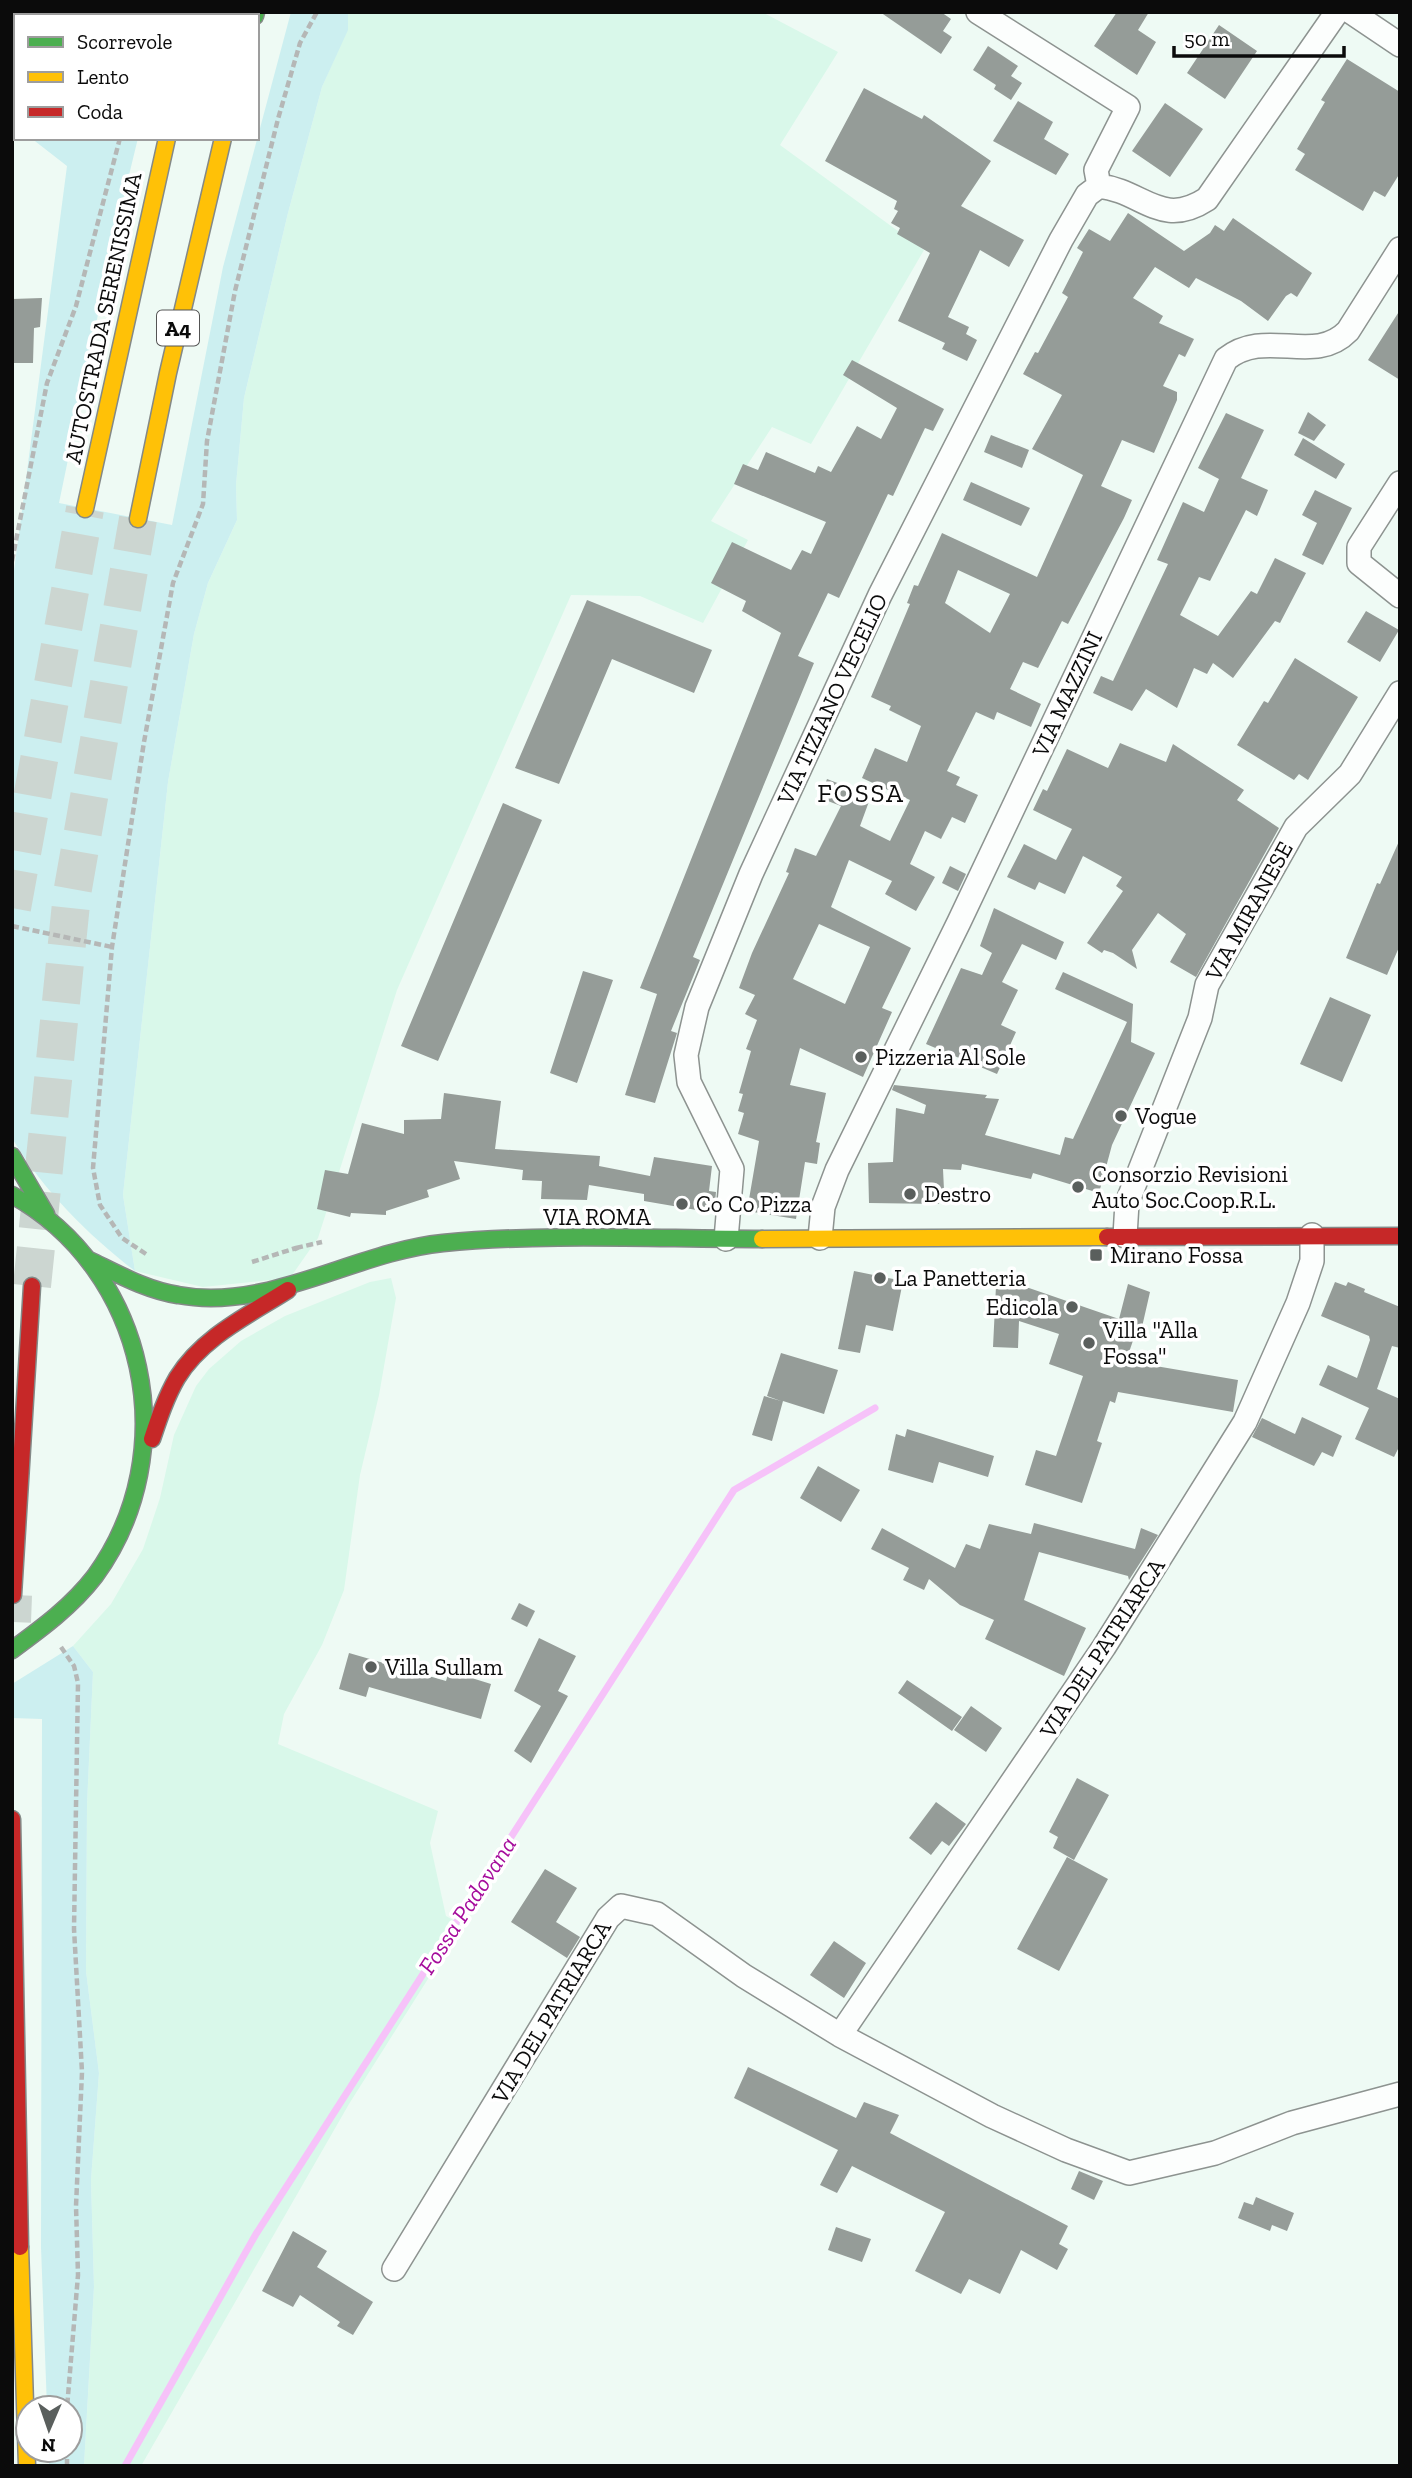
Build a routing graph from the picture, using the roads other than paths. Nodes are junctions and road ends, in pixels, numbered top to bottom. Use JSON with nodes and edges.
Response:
{"nodes":[{"id":1,"x":978,"y":12,"type":"edge"},
{"id":2,"x":1337,"y":12,"type":"edge"},
{"id":3,"x":1350,"y":12,"type":"edge"},
{"id":4,"x":1400,"y":44,"type":"edge"},
{"id":5,"x":167,"y":140,"type":"edge"},
{"id":6,"x":223,"y":140,"type":"edge"},
{"id":7,"x":1099,"y":186,"type":"junction"},
{"id":8,"x":1400,"y":249,"type":"edge"},
{"id":9,"x":1400,"y":483,"type":"edge"},
{"id":10,"x":85,"y":509,"type":"tunnel mouth"},
{"id":11,"x":138,"y":519,"type":"tunnel mouth"},
{"id":12,"x":1400,"y":596,"type":"edge"},
{"id":13,"x":1400,"y":693,"type":"edge"},
{"id":14,"x":12,"y":1156,"type":"edge"},
{"id":15,"x":12,"y":1195,"type":"edge"},
{"id":16,"x":51,"y":1222,"type":"junction"},
{"id":17,"x":1312,"y":1235,"type":"junction"},
{"id":18,"x":1125,"y":1236,"type":"junction"},
{"id":19,"x":1400,"y":1236,"type":"edge"},
{"id":20,"x":820,"y":1238,"type":"junction"},
{"id":21,"x":726,"y":1239,"type":"junction"},
{"id":22,"x":89,"y":1260,"type":"junction"},
{"id":23,"x":304,"y":1281,"type":"junction"},
{"id":24,"x":32,"y":1286,"type":"tunnel mouth"},
{"id":25,"x":142,"y":1465,"type":"junction"},
{"id":26,"x":13,"y":1595,"type":"edge"},
{"id":27,"x":12,"y":1650,"type":"edge"},
{"id":28,"x":12,"y":1819,"type":"edge"},
{"id":29,"x":840,"y":2035,"type":"junction"},
{"id":30,"x":1400,"y":2094,"type":"edge"},
{"id":31,"x":394,"y":2269,"type":"dead end"},
{"id":32,"x":27,"y":2466,"type":"edge"}],
"edges":[{"from":1,"to":7,"type":"street"},
{"from":2,"to":7,"type":"street"},
{"from":3,"to":4,"type":"street"},
{"from":5,"to":10,"type":"main road","name":"AUTOSTRADA SERENISSIMA","number":"A4"},
{"from":6,"to":11,"type":"main road","number":"A4"},
{"from":7,"to":21,"type":"street","name":"VIA TIZIANO VECELIO"},
{"from":8,"to":20,"type":"street","name":"VIA MAZZINI"},
{"from":9,"to":12,"type":"street"},
{"from":13,"to":18,"type":"street","name":"VIA MIRANESE"},
{"from":14,"to":16,"type":"main road"},
{"from":15,"to":16,"type":"main road"},
{"from":16,"to":22,"type":"main road"},
{"from":17,"to":18,"type":"main road"},
{"from":17,"to":19,"type":"main road"},
{"from":17,"to":29,"type":"street","name":"VIA DEL PATRIARCA"},
{"from":18,"to":20,"type":"main road","name":"VIA ROMA"},
{"from":20,"to":21,"type":"main road","name":"VIA ROMA"},
{"from":21,"to":23,"type":"main road","name":"VIA ROMA"},
{"from":22,"to":23,"type":"main road"},
{"from":22,"to":25,"type":"main road"},
{"from":23,"to":25,"type":"main road"},
{"from":24,"to":26,"type":"main road"},
{"from":25,"to":27,"type":"main road"},
{"from":28,"to":32,"type":"main road"},
{"from":29,"to":30,"type":"street","name":"VIA DEL PATRIARCA"},
{"from":29,"to":31,"type":"street","name":"VIA DEL PATRIARCA"}]}
